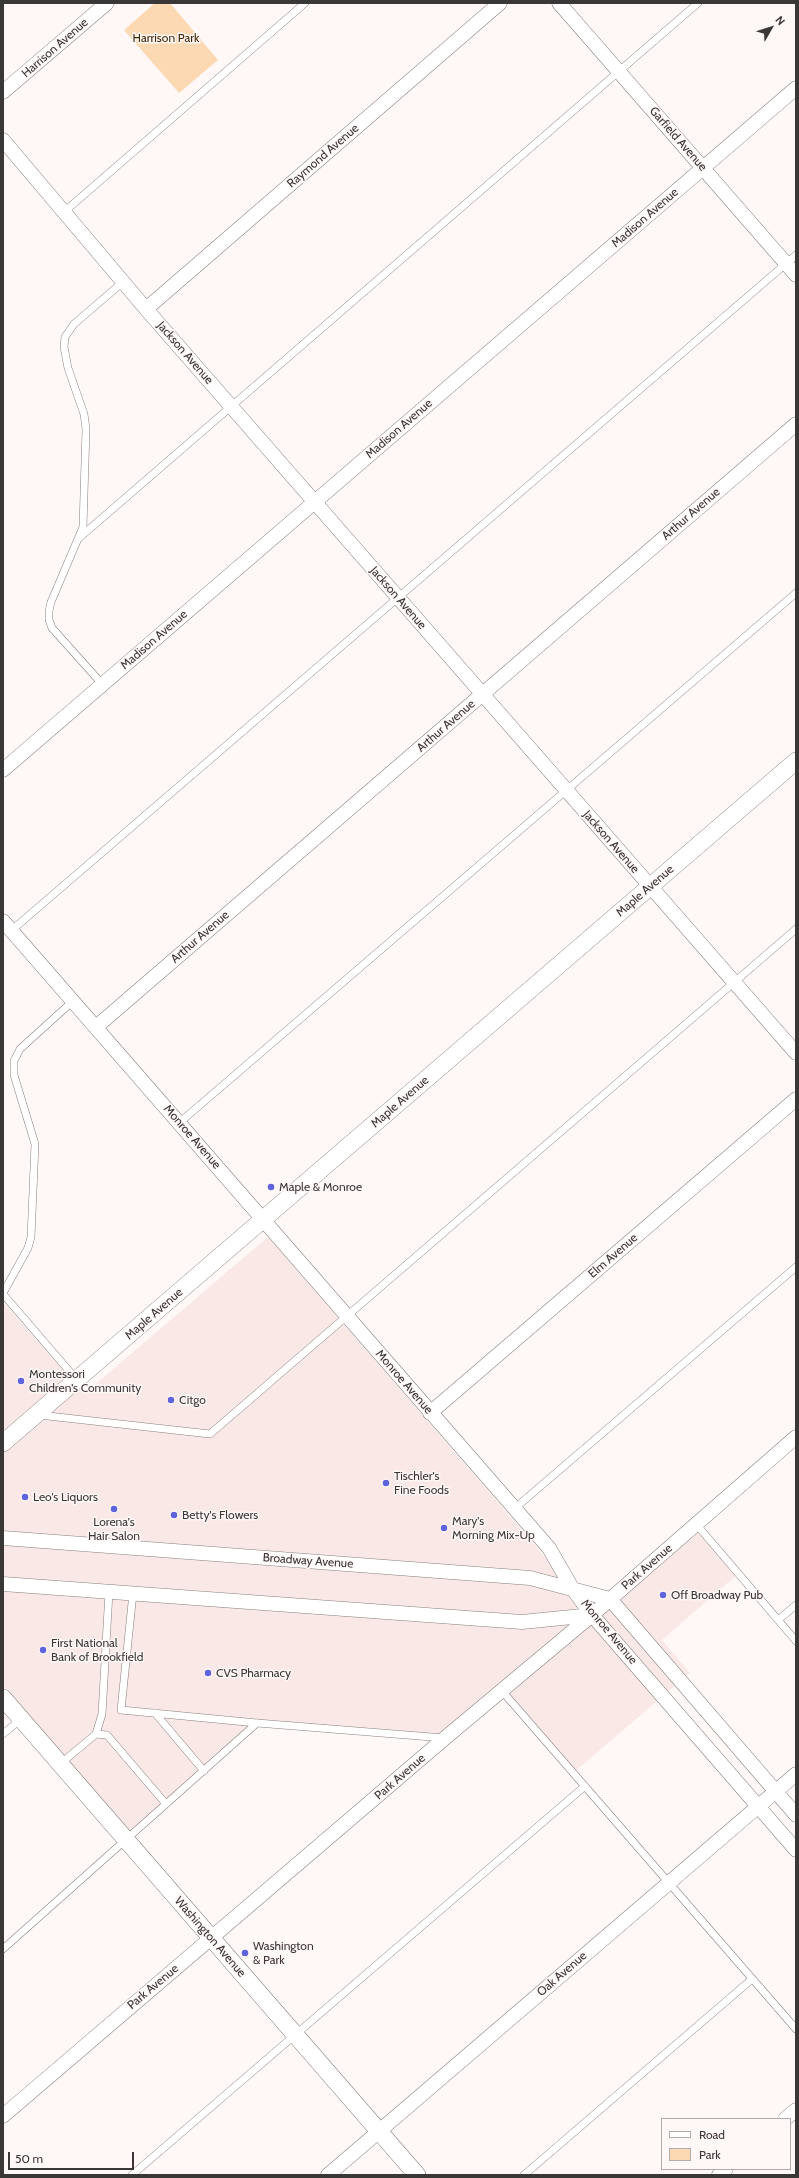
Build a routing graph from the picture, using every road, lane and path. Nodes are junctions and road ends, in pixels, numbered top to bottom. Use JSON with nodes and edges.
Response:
{"nodes":[{"id":1,"x":107,"y":3,"type":"edge"},
{"id":2,"x":305,"y":3,"type":"edge"},
{"id":3,"x":500,"y":3,"type":"edge"},
{"id":4,"x":559,"y":3,"type":"edge"},
{"id":5,"x":698,"y":3,"type":"edge"},
{"id":6,"x":619,"y":71,"type":"junction"},
{"id":7,"x":796,"y":88,"type":"edge"},
{"id":8,"x":3,"y":92,"type":"edge"},
{"id":9,"x":3,"y":140,"type":"edge"},
{"id":10,"x":703,"y":168,"type":"junction"},
{"id":11,"x":64,"y":212,"type":"junction"},
{"id":12,"x":791,"y":259,"type":"edge"},
{"id":13,"x":796,"y":275,"type":"edge"},
{"id":14,"x":123,"y":282,"type":"junction"},
{"id":15,"x":146,"y":308,"type":"junction"},
{"id":16,"x":231,"y":405,"type":"junction"},
{"id":17,"x":796,"y":424,"type":"edge"},
{"id":18,"x":314,"y":501,"type":"junction"},
{"id":19,"x":79,"y":538,"type":"junction"},
{"id":20,"x":796,"y":593,"type":"edge"},
{"id":21,"x":398,"y":598,"type":"junction"},
{"id":22,"x":103,"y":685,"type":"junction"},
{"id":23,"x":482,"y":694,"type":"junction"},
{"id":24,"x":796,"y":761,"type":"edge"},
{"id":25,"x":3,"y":770,"type":"edge"},
{"id":26,"x":567,"y":791,"type":"junction"},
{"id":27,"x":650,"y":887,"type":"junction"},
{"id":28,"x":7,"y":926,"type":"edge"},
{"id":29,"x":796,"y":929,"type":"edge"},
{"id":30,"x":734,"y":982,"type":"junction"},
{"id":31,"x":73,"y":1001,"type":"junction"},
{"id":32,"x":96,"y":1027,"type":"junction"},
{"id":33,"x":796,"y":1053,"type":"edge"},
{"id":34,"x":796,"y":1099,"type":"edge"},
{"id":35,"x":179,"y":1123,"type":"junction"},
{"id":36,"x":263,"y":1220,"type":"junction"},
{"id":37,"x":796,"y":1267,"type":"edge"},
{"id":38,"x":3,"y":1293,"type":"edge"},
{"id":39,"x":347,"y":1316,"type":"junction"},
{"id":40,"x":77,"y":1380,"type":"junction"},
{"id":41,"x":430,"y":1413,"type":"junction"},
{"id":42,"x":36,"y":1415,"type":"junction"},
{"id":43,"x":796,"y":1437,"type":"edge"},
{"id":44,"x":3,"y":1443,"type":"edge"},
{"id":45,"x":514,"y":1509,"type":"junction"},
{"id":46,"x":696,"y":1524,"type":"junction"},
{"id":47,"x":3,"y":1538,"type":"edge"},
{"id":48,"x":3,"y":1584,"type":"edge"},
{"id":49,"x":572,"y":1588,"type":"junction"},
{"id":50,"x":109,"y":1592,"type":"junction"},
{"id":51,"x":133,"y":1593,"type":"junction"},
{"id":52,"x":610,"y":1599,"type":"junction"},
{"id":53,"x":796,"y":1605,"type":"edge"},
{"id":54,"x":592,"y":1615,"type":"junction"},
{"id":55,"x":778,"y":1620,"type":"junction"},
{"id":56,"x":796,"y":1640,"type":"edge"},
{"id":57,"x":502,"y":1691,"type":"junction"},
{"id":58,"x":3,"y":1698,"type":"edge"},
{"id":59,"x":155,"y":1713,"type":"junction"},
{"id":60,"x":20,"y":1719,"type":"junction"},
{"id":61,"x":257,"y":1723,"type":"junction"},
{"id":62,"x":3,"y":1734,"type":"edge"},
{"id":63,"x":96,"y":1734,"type":"junction"},
{"id":64,"x":444,"y":1738,"type":"junction"},
{"id":65,"x":60,"y":1764,"type":"junction"},
{"id":66,"x":204,"y":1770,"type":"junction"},
{"id":67,"x":796,"y":1774,"type":"edge"},
{"id":68,"x":585,"y":1786,"type":"junction"},
{"id":69,"x":776,"y":1791,"type":"junction"},
{"id":70,"x":166,"y":1804,"type":"junction"},
{"id":71,"x":758,"y":1806,"type":"junction"},
{"id":72,"x":796,"y":1815,"type":"edge"},
{"id":73,"x":126,"y":1840,"type":"junction"},
{"id":74,"x":796,"y":1850,"type":"edge"},
{"id":75,"x":669,"y":1882,"type":"junction"},
{"id":76,"x":211,"y":1938,"type":"junction"},
{"id":77,"x":3,"y":1949,"type":"edge"},
{"id":78,"x":752,"y":1979,"type":"junction"},
{"id":79,"x":796,"y":2029,"type":"edge"},
{"id":80,"x":295,"y":2034,"type":"junction"},
{"id":81,"x":796,"y":2110,"type":"edge"},
{"id":82,"x":3,"y":2116,"type":"edge"},
{"id":83,"x":787,"y":2118,"type":"edge"},
{"id":84,"x":379,"y":2131,"type":"junction"},
{"id":85,"x":132,"y":2175,"type":"edge"},
{"id":86,"x":328,"y":2175,"type":"edge"},
{"id":87,"x":417,"y":2175,"type":"edge"},
{"id":88,"x":524,"y":2175,"type":"edge"}],
"edges":[{"from":1,"to":8,"type":"street","name":"Harrison Avenue"},
{"from":2,"to":11,"type":"lane"},
{"from":3,"to":15,"type":"street","name":"Raymond Avenue"},
{"from":4,"to":6,"type":"street","name":"Garfield Avenue"},
{"from":5,"to":6,"type":"lane"},
{"from":6,"to":10,"type":"street","name":"Garfield Avenue"},
{"from":6,"to":16,"type":"lane"},
{"from":7,"to":10,"type":"street","name":"Madison Avenue"},
{"from":9,"to":11,"type":"street","name":"Jackson Avenue"},
{"from":10,"to":12,"type":"street","name":"Garfield Avenue"},
{"from":10,"to":18,"type":"street","name":"Madison Avenue"},
{"from":11,"to":14,"type":"street","name":"Jackson Avenue"},
{"from":12,"to":13,"type":"street","name":"Garfield Avenue"},
{"from":12,"to":21,"type":"lane"},
{"from":14,"to":15,"type":"street","name":"Jackson Avenue"},
{"from":14,"to":19,"type":"lane"},
{"from":15,"to":16,"type":"street","name":"Jackson Avenue"},
{"from":16,"to":18,"type":"street","name":"Jackson Avenue"},
{"from":16,"to":19,"type":"lane"},
{"from":17,"to":23,"type":"street","name":"Arthur Avenue"},
{"from":18,"to":21,"type":"street","name":"Jackson Avenue"},
{"from":18,"to":22,"type":"street","name":"Madison Avenue"},
{"from":19,"to":22,"type":"lane"},
{"from":20,"to":26,"type":"lane"},
{"from":21,"to":23,"type":"street","name":"Jackson Avenue"},
{"from":21,"to":28,"type":"lane"},
{"from":22,"to":25,"type":"street","name":"Madison Avenue"},
{"from":23,"to":26,"type":"street","name":"Jackson Avenue"},
{"from":23,"to":32,"type":"street","name":"Arthur Avenue"},
{"from":24,"to":27,"type":"street","name":"Maple Avenue"},
{"from":26,"to":27,"type":"street","name":"Jackson Avenue"},
{"from":26,"to":35,"type":"lane"},
{"from":27,"to":30,"type":"street","name":"Jackson Avenue"},
{"from":27,"to":36,"type":"street","name":"Maple Avenue"},
{"from":28,"to":31,"type":"street","name":"Monroe Avenue"},
{"from":29,"to":30,"type":"lane"},
{"from":30,"to":33,"type":"street","name":"Jackson Avenue"},
{"from":30,"to":39,"type":"lane"},
{"from":31,"to":32,"type":"street","name":"Monroe Avenue"},
{"from":31,"to":38,"type":"lane"},
{"from":32,"to":35,"type":"street","name":"Monroe Avenue"},
{"from":34,"to":41,"type":"street","name":"Elm Avenue"},
{"from":35,"to":36,"type":"street","name":"Monroe Avenue"},
{"from":36,"to":39,"type":"street","name":"Monroe Avenue"},
{"from":36,"to":40,"type":"street","name":"Maple Avenue"},
{"from":37,"to":45,"type":"lane"},
{"from":38,"to":40,"type":"lane"},
{"from":39,"to":41,"type":"street","name":"Monroe Avenue"},
{"from":39,"to":42,"type":"lane"},
{"from":40,"to":42,"type":"street","name":"Maple Avenue"},
{"from":41,"to":45,"type":"street","name":"Monroe Avenue"},
{"from":42,"to":44,"type":"street","name":"Maple Avenue"},
{"from":43,"to":46,"type":"street","name":"Park Avenue"},
{"from":45,"to":49,"type":"street","name":"Monroe Avenue"},
{"from":46,"to":52,"type":"street","name":"Park Avenue"},
{"from":46,"to":55,"type":"lane"},
{"from":47,"to":49,"type":"street","name":"Broadway Avenue"},
{"from":48,"to":50,"type":"street"},
{"from":49,"to":52,"type":"street","name":"Broadway Avenue"},
{"from":49,"to":54,"type":"street","name":"Monroe Avenue"},
{"from":50,"to":51,"type":"street"},
{"from":50,"to":63,"type":"lane"},
{"from":51,"to":54,"type":"street"},
{"from":51,"to":59,"type":"lane"},
{"from":52,"to":54,"type":"street","name":"Park Avenue"},
{"from":52,"to":69,"type":"street","name":"Monroe Avenue"},
{"from":53,"to":55,"type":"lane"},
{"from":54,"to":57,"type":"street","name":"Park Avenue"},
{"from":54,"to":71,"type":"street","name":"Monroe Avenue"},
{"from":55,"to":56,"type":"lane"},
{"from":57,"to":64,"type":"street","name":"Park Avenue"},
{"from":57,"to":68,"type":"lane"},
{"from":58,"to":60,"type":"street","name":"Washington Avenue"},
{"from":59,"to":61,"type":"lane"},
{"from":59,"to":66,"type":"lane"},
{"from":60,"to":62,"type":"lane"},
{"from":60,"to":65,"type":"street","name":"Washington Avenue"},
{"from":61,"to":64,"type":"lane"},
{"from":61,"to":66,"type":"lane"},
{"from":63,"to":65,"type":"lane"},
{"from":63,"to":70,"type":"lane"},
{"from":64,"to":76,"type":"street","name":"Park Avenue"},
{"from":65,"to":73,"type":"street","name":"Washington Avenue"},
{"from":66,"to":70,"type":"lane"},
{"from":67,"to":69,"type":"street","name":"Oak Avenue"},
{"from":68,"to":75,"type":"lane"},
{"from":68,"to":80,"type":"lane"},
{"from":69,"to":71,"type":"street","name":"Oak Avenue"},
{"from":69,"to":72,"type":"street","name":"Monroe Avenue"},
{"from":70,"to":73,"type":"lane"},
{"from":71,"to":74,"type":"street","name":"Monroe Avenue"},
{"from":71,"to":75,"type":"street","name":"Oak Avenue"},
{"from":73,"to":76,"type":"street","name":"Washington Avenue"},
{"from":73,"to":77,"type":"lane"},
{"from":75,"to":78,"type":"lane"},
{"from":75,"to":84,"type":"street","name":"Oak Avenue"},
{"from":76,"to":80,"type":"street","name":"Washington Avenue"},
{"from":76,"to":82,"type":"street","name":"Park Avenue"},
{"from":78,"to":79,"type":"lane"},
{"from":78,"to":88,"type":"lane"},
{"from":80,"to":84,"type":"street","name":"Washington Avenue"},
{"from":80,"to":85,"type":"lane"},
{"from":81,"to":83,"type":"street"},
{"from":84,"to":86,"type":"street","name":"Oak Avenue"},
{"from":84,"to":87,"type":"street","name":"Washington Avenue"}]}
